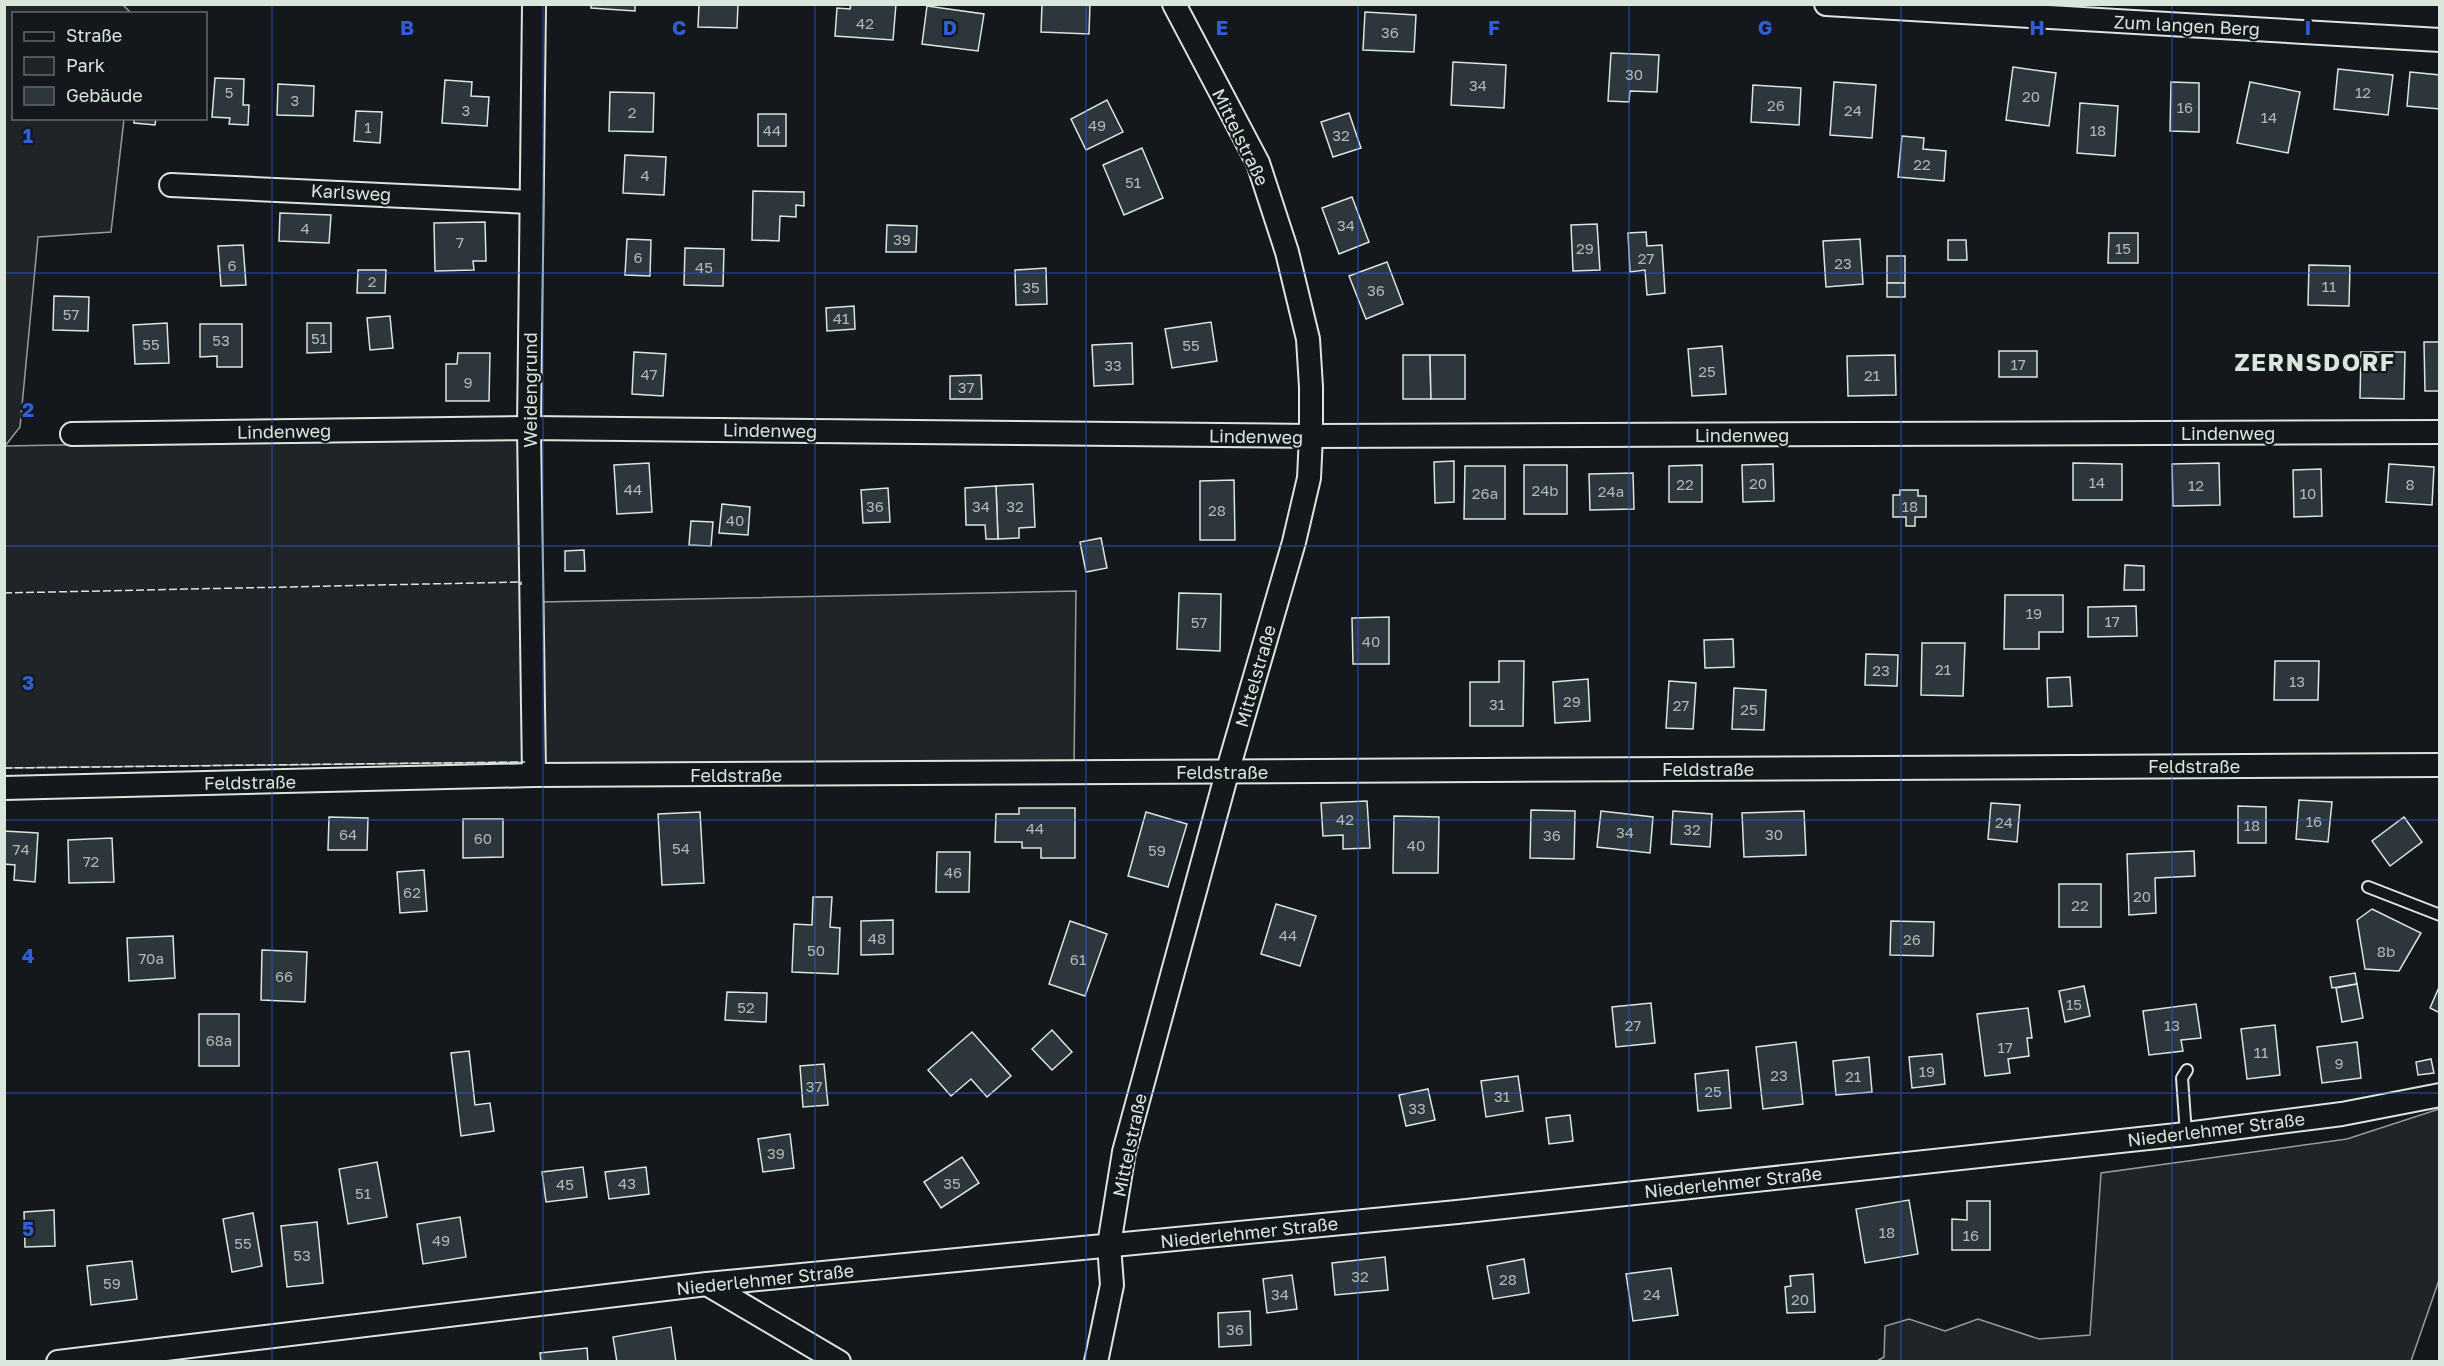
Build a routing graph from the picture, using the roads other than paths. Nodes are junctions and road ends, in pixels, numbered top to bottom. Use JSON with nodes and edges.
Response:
{"nodes":[{"id":1,"x":534,"y":4,"type":"edge"},
{"id":2,"x":1174,"y":4,"type":"edge"},
{"id":3,"x":1826,"y":4,"type":"edge"},
{"id":4,"x":2439,"y":40,"type":"edge"},
{"id":5,"x":171,"y":185,"type":"dead end"},
{"id":6,"x":530,"y":202,"type":"junction"},
{"id":7,"x":529,"y":428,"type":"junction"},
{"id":8,"x":2439,"y":432,"type":"edge"},
{"id":9,"x":72,"y":434,"type":"dead end"},
{"id":10,"x":1311,"y":436,"type":"junction"},
{"id":11,"x":2439,"y":765,"type":"edge"},
{"id":12,"x":1227,"y":772,"type":"junction"},
{"id":13,"x":534,"y":776,"type":"junction"},
{"id":14,"x":4,"y":788,"type":"edge"},
{"id":15,"x":2368,"y":887,"type":"dead end"},
{"id":16,"x":2439,"y":915,"type":"edge"},
{"id":17,"x":2187,"y":1070,"type":"dead end"},
{"id":18,"x":2439,"y":1095,"type":"edge"},
{"id":19,"x":2186,"y":1134,"type":"junction"},
{"id":20,"x":1109,"y":1245,"type":"junction"},
{"id":21,"x":707,"y":1284,"type":"junction"},
{"id":22,"x":81,"y":1360,"type":"edge"},
{"id":23,"x":58,"y":1362,"type":"edge"},
{"id":24,"x":839,"y":1362,"type":"edge"},
{"id":25,"x":1096,"y":1362,"type":"edge"}],
"edges":[{"from":1,"to":6,"type":"street","name":"Weidengrund"},
{"from":2,"to":10,"type":"street","name":"Mittelstraße"},
{"from":3,"to":4,"type":"street","name":"Zum langen Berg"},
{"from":5,"to":6,"type":"street","name":"Karlsweg"},
{"from":6,"to":7,"type":"street","name":"Weidengrund"},
{"from":7,"to":9,"type":"street","name":"Lindenweg"},
{"from":7,"to":10,"type":"street","name":"Lindenweg"},
{"from":7,"to":13,"type":"street","name":"Weidengrund"},
{"from":8,"to":10,"type":"street","name":"Lindenweg"},
{"from":10,"to":12,"type":"street","name":"Mittelstraße"},
{"from":11,"to":12,"type":"street","name":"Feldstraße"},
{"from":12,"to":13,"type":"street","name":"Feldstraße"},
{"from":12,"to":20,"type":"street","name":"Mittelstraße"},
{"from":13,"to":14,"type":"street","name":"Feldstraße"},
{"from":15,"to":16,"type":"lane"},
{"from":17,"to":19,"type":"lane"},
{"from":18,"to":19,"type":"street","name":"Niederlehmer Straße"},
{"from":19,"to":20,"type":"street","name":"Niederlehmer Straße"},
{"from":20,"to":21,"type":"street","name":"Niederlehmer Straße"},
{"from":20,"to":25,"type":"street","name":"Mittelstraße"},
{"from":21,"to":22,"type":"street","name":"Niederlehmer Straße"},
{"from":21,"to":24,"type":"street"},
{"from":22,"to":23,"type":"street","name":"Niederlehmer Straße"}]}
